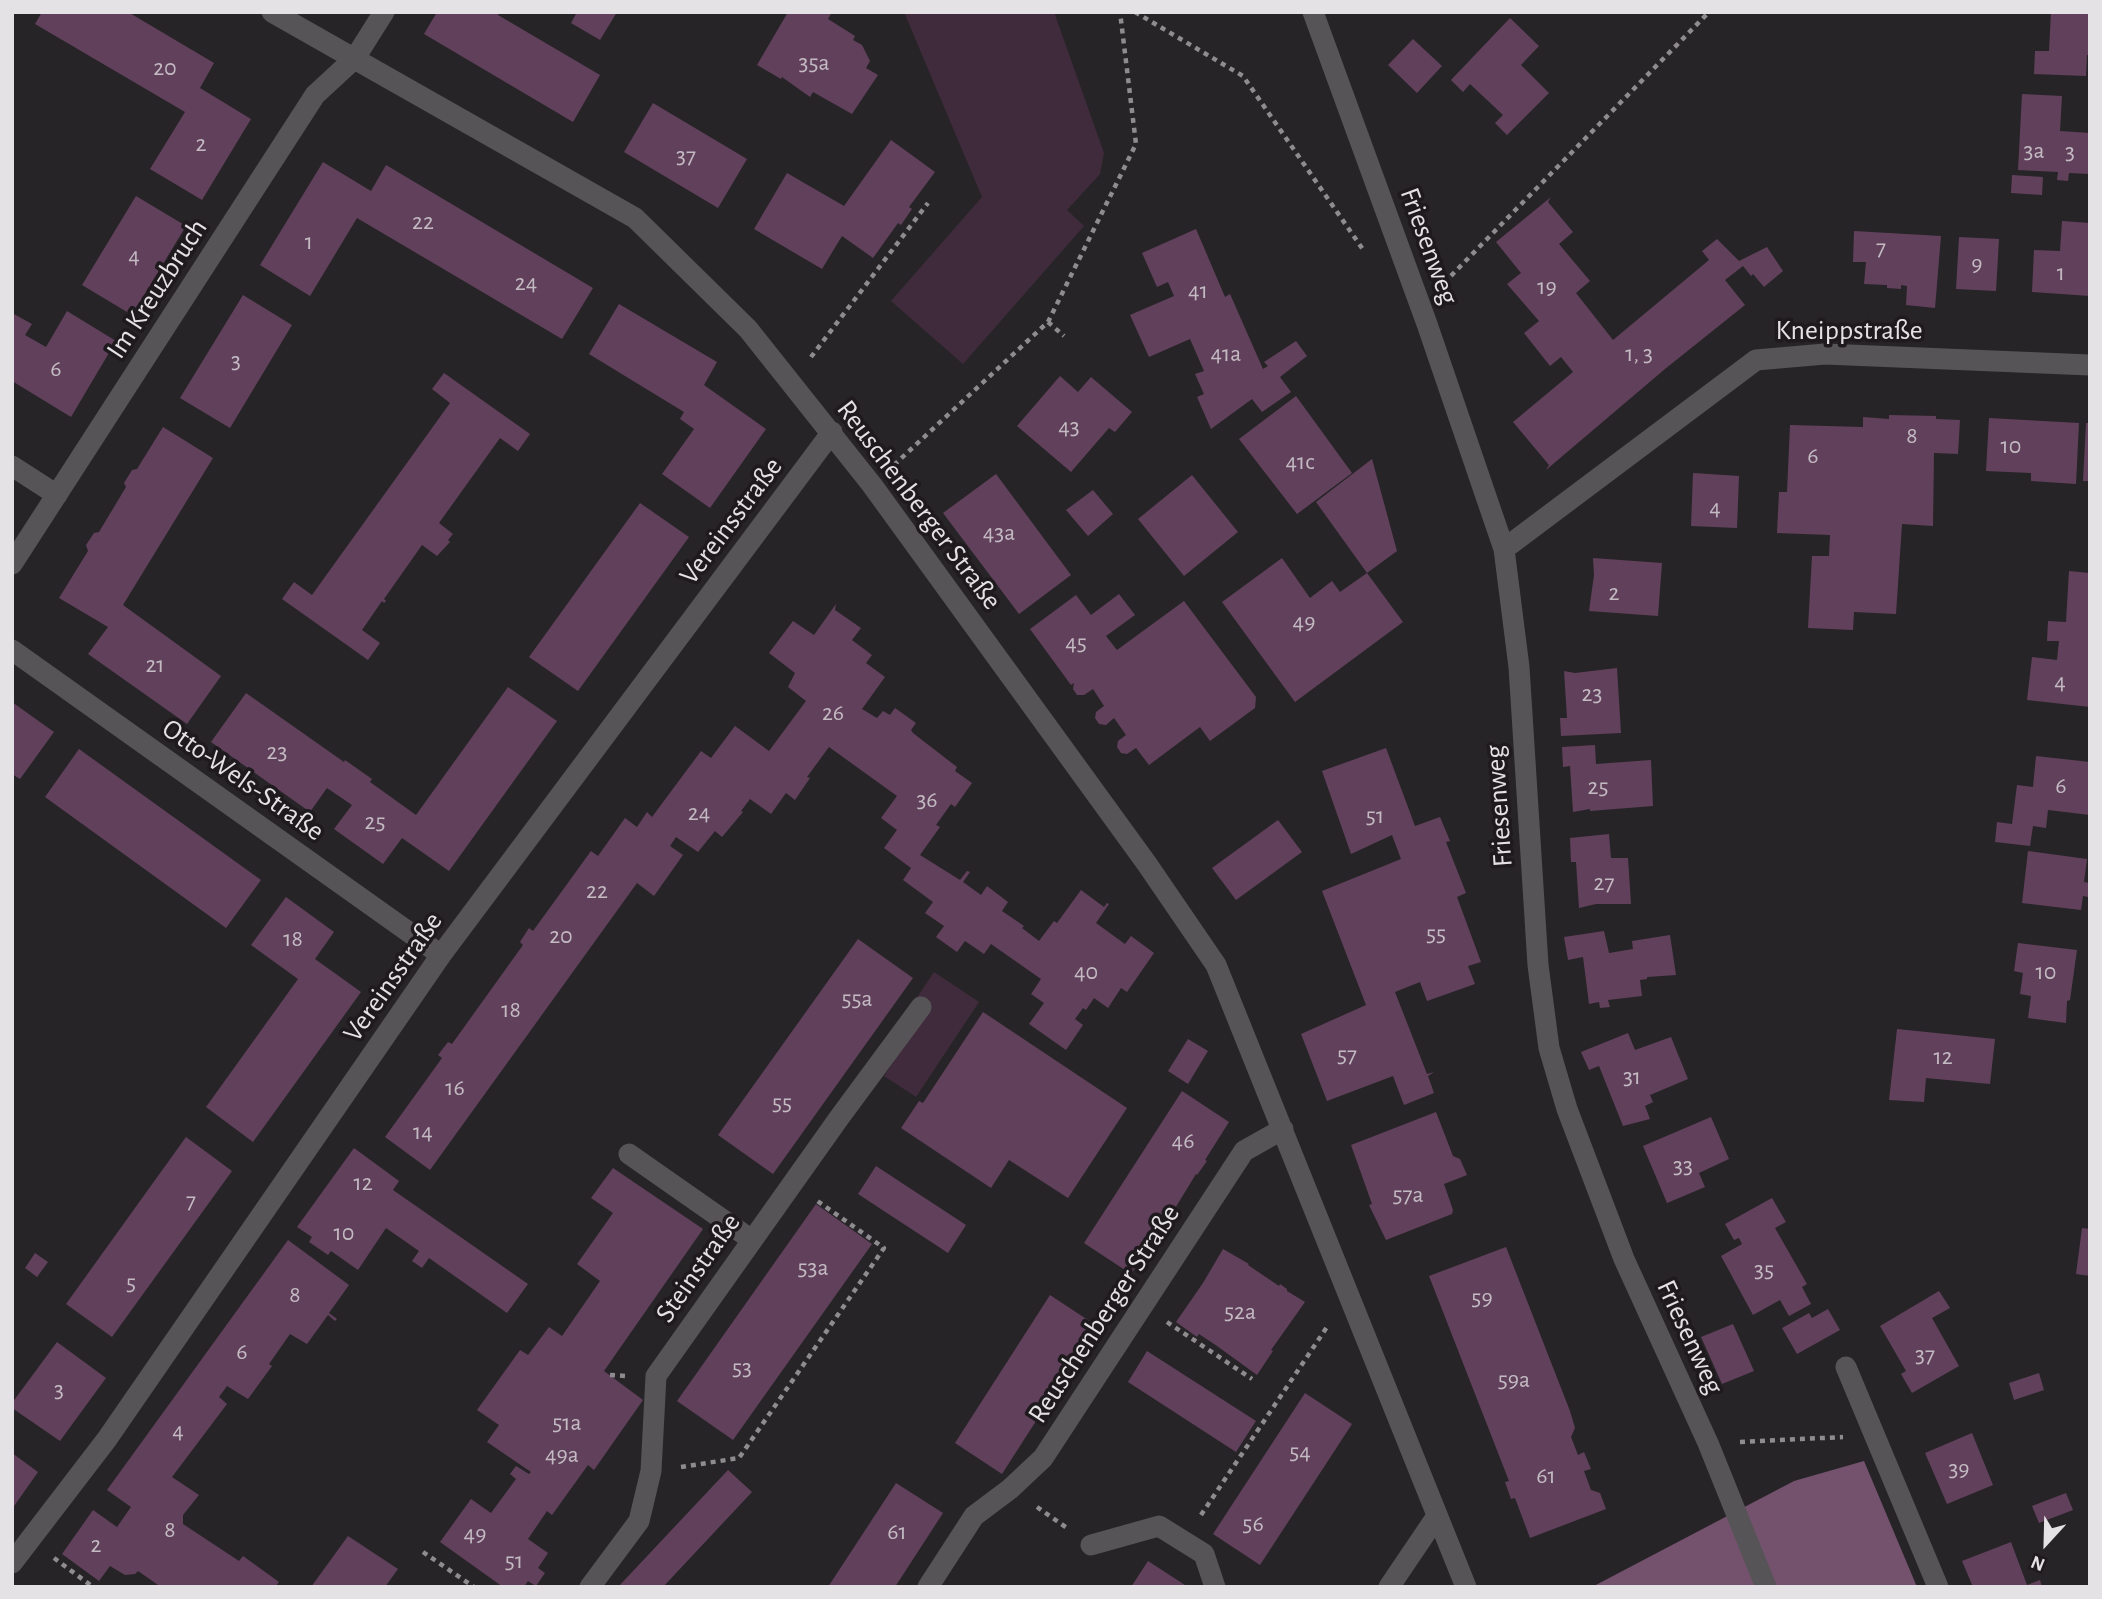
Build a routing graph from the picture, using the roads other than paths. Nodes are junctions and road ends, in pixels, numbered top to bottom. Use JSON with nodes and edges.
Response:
{"nodes":[{"id":1,"x":272,"y":12,"type":"edge"},
{"id":2,"x":384,"y":12,"type":"edge"},
{"id":3,"x":1313,"y":12,"type":"edge"},
{"id":4,"x":355,"y":58,"type":"junction"},
{"id":5,"x":2090,"y":365,"type":"edge"},
{"id":6,"x":832,"y":432,"type":"junction"},
{"id":7,"x":12,"y":466,"type":"edge"},
{"id":8,"x":57,"y":495,"type":"junction"},
{"id":9,"x":1504,"y":549,"type":"junction"},
{"id":10,"x":14,"y":561,"type":"edge"},
{"id":11,"x":12,"y":650,"type":"edge"},
{"id":12,"x":441,"y":955,"type":"junction"},
{"id":13,"x":921,"y":1007,"type":"dead end"},
{"id":14,"x":1283,"y":1129,"type":"junction"},
{"id":15,"x":629,"y":1154,"type":"dead end"},
{"id":16,"x":752,"y":1240,"type":"junction"},
{"id":17,"x":1846,"y":1367,"type":"dead end"},
{"id":18,"x":1437,"y":1516,"type":"junction"},
{"id":19,"x":1091,"y":1545,"type":"road end"},
{"id":20,"x":12,"y":1563,"type":"edge"},
{"id":21,"x":590,"y":1587,"type":"edge"},
{"id":22,"x":928,"y":1587,"type":"edge"},
{"id":23,"x":1215,"y":1587,"type":"edge"},
{"id":24,"x":1389,"y":1587,"type":"edge"},
{"id":25,"x":1466,"y":1587,"type":"edge"},
{"id":26,"x":1766,"y":1587,"type":"edge"},
{"id":27,"x":1938,"y":1587,"type":"edge"}],
"edges":[{"from":1,"to":4,"type":"street","name":"Reuschenberger Straße"},
{"from":2,"to":4,"type":"street"},
{"from":3,"to":9,"type":"street","name":"Friesenweg"},
{"from":4,"to":6,"type":"street","name":"Reuschenberger Straße"},
{"from":4,"to":8,"type":"street","name":"Im Kreuzbruch"},
{"from":5,"to":9,"type":"street","name":"Kneippstraße"},
{"from":6,"to":12,"type":"street","name":"Vereinsstraße"},
{"from":6,"to":14,"type":"street","name":"Reuschenberger Straße"},
{"from":7,"to":8,"type":"street"},
{"from":8,"to":10,"type":"street","name":"Im Kreuzbruch"},
{"from":9,"to":26,"type":"street","name":"Friesenweg"},
{"from":11,"to":12,"type":"street","name":"Otto-Wels-Straße"},
{"from":12,"to":20,"type":"street","name":"Vereinsstraße"},
{"from":13,"to":16,"type":"street","name":"Steinstraße"},
{"from":14,"to":18,"type":"street","name":"Reuschenberger Straße"},
{"from":14,"to":22,"type":"street","name":"Reuschenberger Straße"},
{"from":15,"to":16,"type":"street"},
{"from":16,"to":21,"type":"street","name":"Steinstraße"},
{"from":17,"to":27,"type":"street"},
{"from":18,"to":24,"type":"street"},
{"from":18,"to":25,"type":"street","name":"Reuschenberger Straße"},
{"from":19,"to":23,"type":"street"}]}
